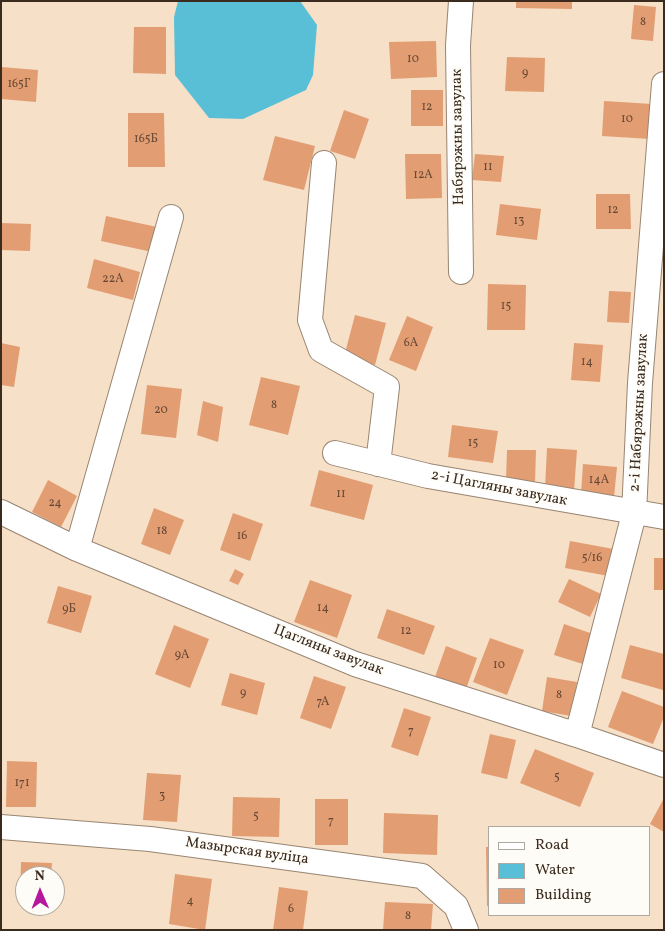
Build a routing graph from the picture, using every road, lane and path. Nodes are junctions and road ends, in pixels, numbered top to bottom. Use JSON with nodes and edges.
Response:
{"nodes":[{"id":1,"x":461,"y":1,"type":"edge"},
{"id":2,"x":664,"y":84,"type":"edge"},
{"id":3,"x":324,"y":163,"type":"dead end"},
{"id":4,"x":171,"y":217,"type":"dead end"},
{"id":5,"x":461,"y":272,"type":"dead end"},
{"id":6,"x":335,"y":453,"type":"dead end"},
{"id":7,"x":378,"y":464,"type":"junction"},
{"id":8,"x":1,"y":512,"type":"edge"},
{"id":9,"x":634,"y":514,"type":"junction"},
{"id":10,"x":664,"y":517,"type":"edge"},
{"id":11,"x":77,"y":549,"type":"junction"},
{"id":12,"x":576,"y":735,"type":"junction"},
{"id":13,"x":664,"y":765,"type":"edge"},
{"id":14,"x":1,"y":826,"type":"edge"},
{"id":15,"x":466,"y":930,"type":"edge"}],
"edges":[{"from":1,"to":5,"type":"street","name":"Набярэжны завулак"},
{"from":2,"to":9,"type":"street","name":"2-і Набярэжны завулак"},
{"from":3,"to":7,"type":"street"},
{"from":4,"to":11,"type":"street"},
{"from":6,"to":7,"type":"street","name":"2-і Цагляны завулак"},
{"from":7,"to":9,"type":"street","name":"2-і Цагляны завулак"},
{"from":8,"to":11,"type":"street","name":"Цагляны завулак"},
{"from":9,"to":10,"type":"street","name":"2-і Цагляны завулак"},
{"from":9,"to":12,"type":"street","name":"2-і Набярэжны завулак"},
{"from":11,"to":12,"type":"street","name":"Цагляны завулак"},
{"from":12,"to":13,"type":"street","name":"Цагляны завулак"},
{"from":14,"to":15,"type":"street","name":"Мазырская вуліца"}]}
